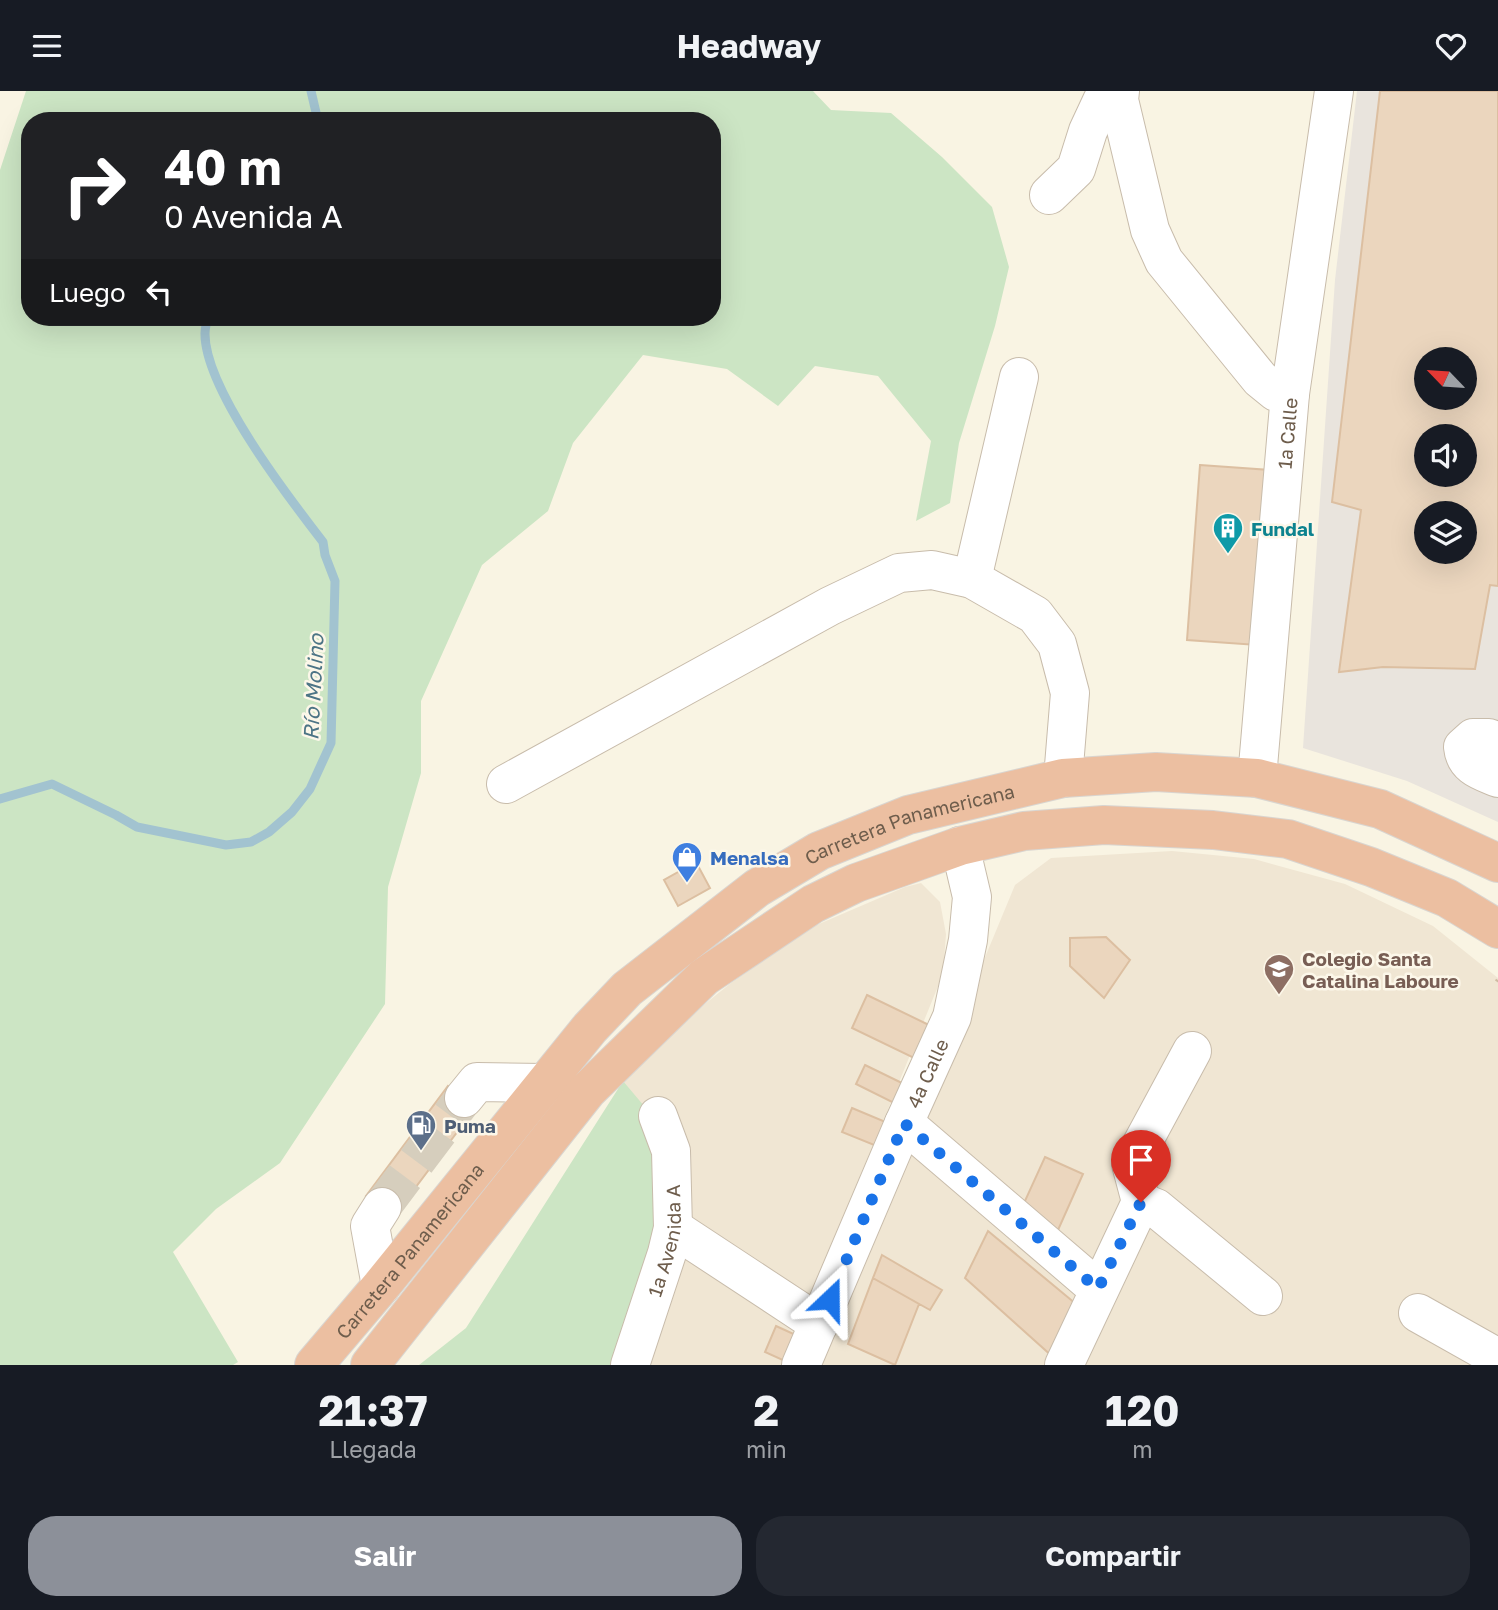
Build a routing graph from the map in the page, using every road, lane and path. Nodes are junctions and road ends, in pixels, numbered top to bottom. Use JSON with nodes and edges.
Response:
{"nodes":[{"id":1,"x":1334,"y":91,"type":"edge"},
{"id":2,"x":1119,"y":95,"type":"edge"},
{"id":3,"x":1049,"y":194,"type":"dead end"},
{"id":4,"x":1019,"y":377,"type":"dead end"},
{"id":5,"x":1290,"y":394,"type":"junction"},
{"id":6,"x":972,"y":579,"type":"junction"},
{"id":7,"x":1498,"y":742,"type":"edge"},
{"id":8,"x":1063,"y":778,"type":"junction"},
{"id":9,"x":1257,"y":778,"type":"junction"},
{"id":10,"x":1498,"y":778,"type":"edge"},
{"id":11,"x":506,"y":784,"type":"dead end"},
{"id":12,"x":960,"y":846,"type":"junction"},
{"id":13,"x":1498,"y":863,"type":"edge"},
{"id":14,"x":1498,"y":929,"type":"edge"},
{"id":15,"x":1192,"y":1051,"type":"dead end"},
{"id":16,"x":544,"y":1083,"type":"junction"},
{"id":17,"x":464,"y":1098,"type":"tunnel mouth"},
{"id":18,"x":658,"y":1116,"type":"dead end"},
{"id":19,"x":904,"y":1123,"type":"junction"},
{"id":20,"x":1141,"y":1202,"type":"junction"},
{"id":21,"x":383,"y":1207,"type":"tunnel mouth"},
{"id":22,"x":673,"y":1227,"type":"junction"},
{"id":23,"x":381,"y":1286,"type":"junction"},
{"id":24,"x":1098,"y":1289,"type":"junction"},
{"id":25,"x":1263,"y":1296,"type":"dead end"},
{"id":26,"x":1418,"y":1314,"type":"dead end"},
{"id":27,"x":819,"y":1324,"type":"junction"},
{"id":28,"x":1498,"y":1359,"type":"edge"},
{"id":29,"x":803,"y":1364,"type":"edge"},
{"id":30,"x":314,"y":1365,"type":"edge"},
{"id":31,"x":370,"y":1365,"type":"edge"},
{"id":32,"x":630,"y":1365,"type":"edge"},
{"id":33,"x":1064,"y":1365,"type":"edge"}],
"edges":[{"from":1,"to":5,"type":"street","name":"1a Calle"},
{"from":2,"to":3,"type":"street"},
{"from":2,"to":5,"type":"street"},
{"from":4,"to":6,"type":"street"},
{"from":5,"to":9,"type":"street","name":"1a Calle"},
{"from":6,"to":8,"type":"street"},
{"from":6,"to":11,"type":"street"},
{"from":7,"to":10,"type":"street"},
{"from":8,"to":9,"type":"highway","name":"Carretera Panamericana"},
{"from":8,"to":16,"type":"highway","name":"Carretera Panamericana"},
{"from":9,"to":13,"type":"highway","name":"Carretera Panamericana"},
{"from":12,"to":14,"type":"highway","name":"Carretera Panamericana"},
{"from":12,"to":19,"type":"street","name":"4a Calle"},
{"from":12,"to":31,"type":"highway","name":"Carretera Panamericana"},
{"from":15,"to":20,"type":"street"},
{"from":16,"to":17,"type":"street"},
{"from":16,"to":23,"type":"highway","name":"Carretera Panamericana"},
{"from":18,"to":22,"type":"street","name":"1a Avenida A"},
{"from":19,"to":24,"type":"street"},
{"from":19,"to":27,"type":"street","name":"4a Calle"},
{"from":20,"to":24,"type":"street"},
{"from":20,"to":25,"type":"street"},
{"from":21,"to":23,"type":"street"},
{"from":22,"to":27,"type":"street"},
{"from":22,"to":32,"type":"street","name":"1a Avenida A"},
{"from":23,"to":30,"type":"highway","name":"Carretera Panamericana"},
{"from":24,"to":33,"type":"street"},
{"from":26,"to":28,"type":"street"},
{"from":27,"to":29,"type":"street","name":"4a Calle"}]}
